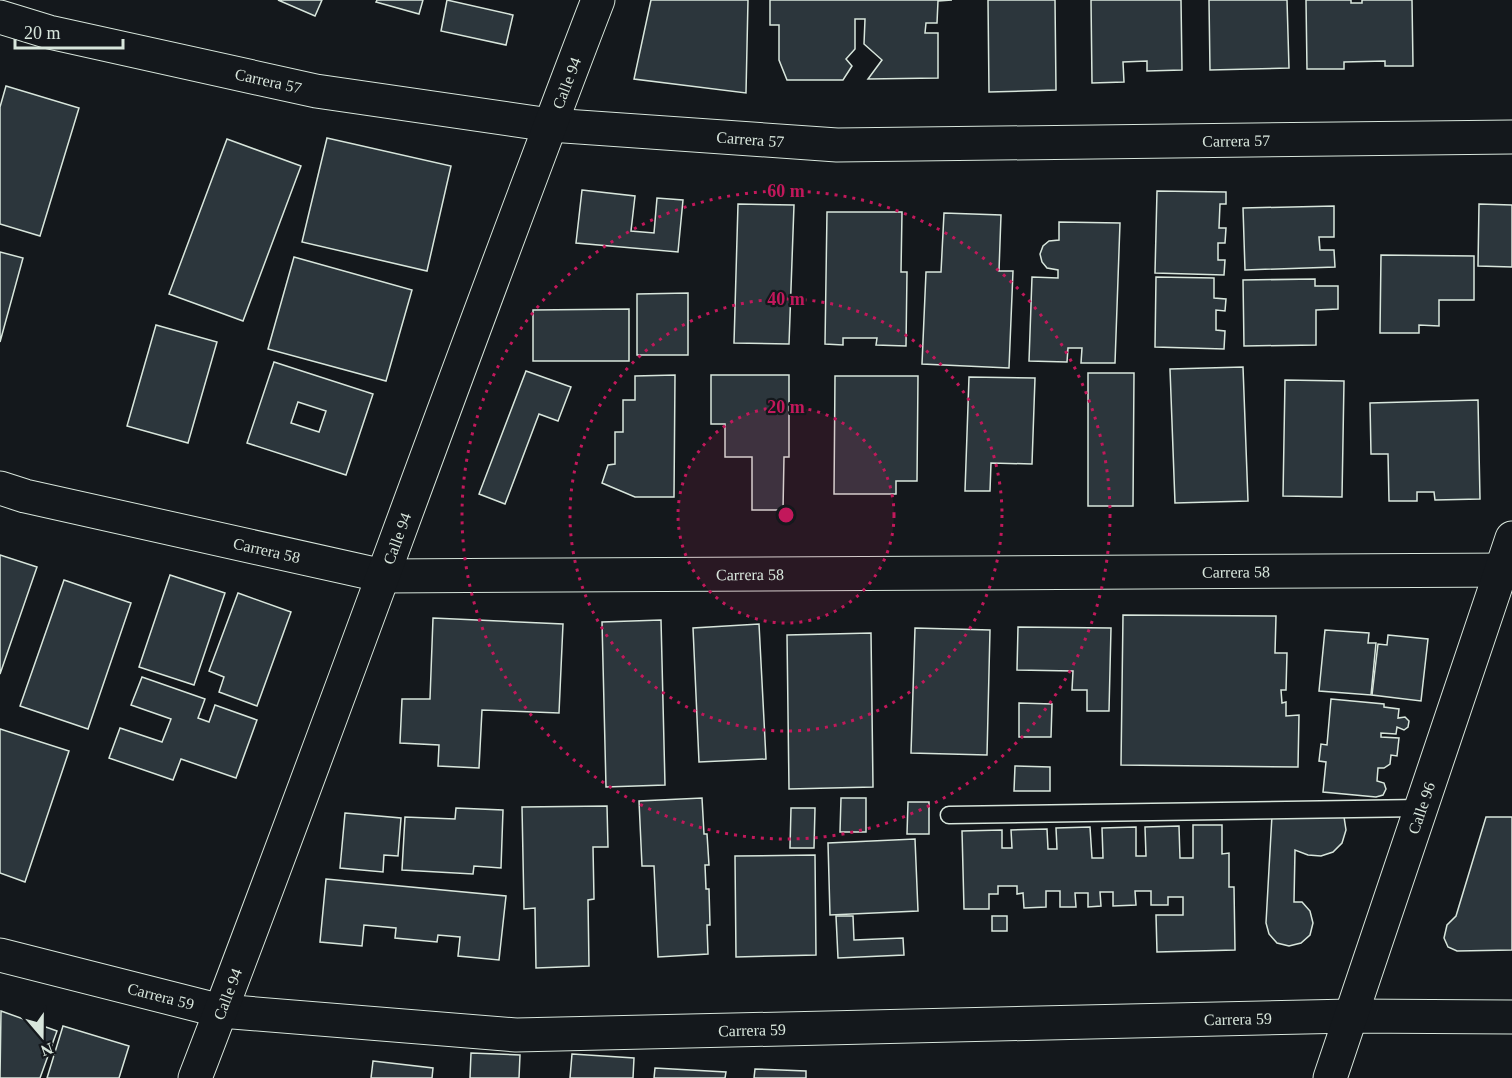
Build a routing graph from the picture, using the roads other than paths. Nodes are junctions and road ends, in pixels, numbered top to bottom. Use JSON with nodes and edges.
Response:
{"nodes":[{"id":1,"x":598,"y":0,"type":"edge"},
{"id":2,"x":0,"y":17,"type":"edge"},
{"id":3,"x":550,"y":125,"type":"junction"},
{"id":4,"x":1512,"y":137,"type":"edge"},
{"id":5,"x":0,"y":489,"type":"edge"},
{"id":6,"x":1512,"y":538,"type":"edge"},
{"id":7,"x":1506,"y":570,"type":"edge"},
{"id":8,"x":384,"y":576,"type":"junction"},
{"id":9,"x":1421,"y":808,"type":"junction"},
{"id":10,"x":949,"y":815,"type":"dead end"},
{"id":11,"x":0,"y":956,"type":"edge"},
{"id":12,"x":221,"y":1011,"type":"junction"},
{"id":13,"x":1351,"y":1016,"type":"junction"},
{"id":14,"x":1512,"y":1017,"type":"edge"},
{"id":15,"x":195,"y":1078,"type":"edge"},
{"id":16,"x":1330,"y":1078,"type":"edge"}],
"edges":[{"from":1,"to":3,"type":"street","name":"Calle 94"},
{"from":2,"to":3,"type":"street","name":"Carrera 57"},
{"from":3,"to":4,"type":"street","name":"Carrera 57"},
{"from":3,"to":8,"type":"street","name":"Calle 94"},
{"from":5,"to":8,"type":"street","name":"Carrera 58"},
{"from":6,"to":7,"type":"street","name":"Calle 96"},
{"from":7,"to":8,"type":"street","name":"Carrera 58"},
{"from":7,"to":9,"type":"street","name":"Calle 96"},
{"from":8,"to":12,"type":"street","name":"Calle 94"},
{"from":9,"to":10,"type":"lane"},
{"from":9,"to":13,"type":"street","name":"Calle 96"},
{"from":11,"to":12,"type":"street","name":"Carrera 59"},
{"from":12,"to":13,"type":"street","name":"Carrera 59"},
{"from":12,"to":15,"type":"street","name":"Calle 94"},
{"from":13,"to":14,"type":"street","name":"Carrera 59"},
{"from":13,"to":16,"type":"street","name":"Calle 96"}]}
